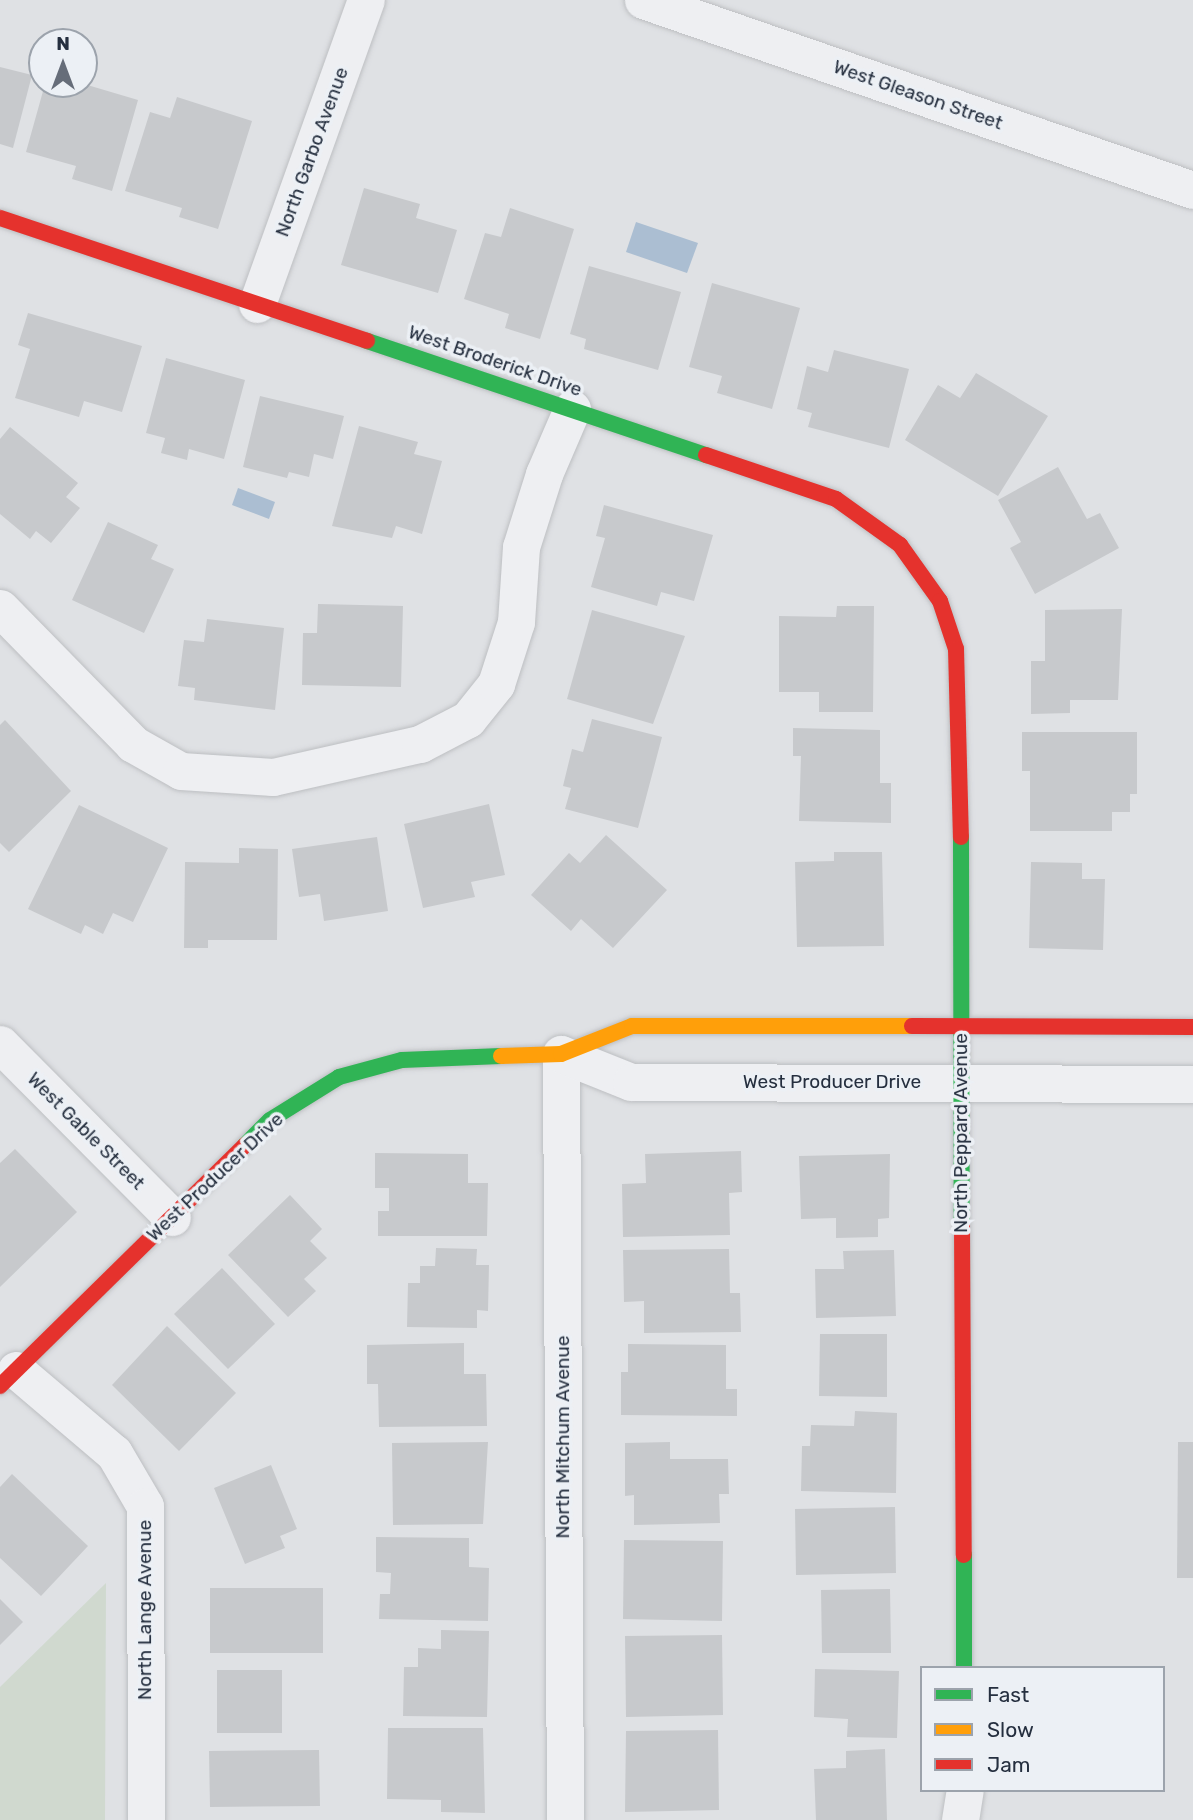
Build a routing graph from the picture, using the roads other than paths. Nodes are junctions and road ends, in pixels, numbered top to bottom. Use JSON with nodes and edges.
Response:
{"nodes":[{"id":1,"x":366,"y":0,"type":"edge"},
{"id":2,"x":643,"y":0,"type":"edge"},
{"id":3,"x":1193,"y":190,"type":"edge"},
{"id":4,"x":0,"y":218,"type":"edge"},
{"id":5,"x":257,"y":304,"type":"junction"},
{"id":6,"x":572,"y":409,"type":"junction"},
{"id":7,"x":940,"y":601,"type":"joint"},
{"id":8,"x":0,"y":608,"type":"edge"},
{"id":9,"x":961,"y":1025,"type":"junction"},
{"id":10,"x":1193,"y":1027,"type":"edge"},
{"id":11,"x":0,"y":1044,"type":"edge"},
{"id":12,"x":561,"y":1054,"type":"junction"},
{"id":13,"x":961,"y":1083,"type":"junction"},
{"id":14,"x":1193,"y":1084,"type":"edge"},
{"id":15,"x":172,"y":1217,"type":"junction"},
{"id":16,"x":8,"y":1378,"type":"edge"},
{"id":17,"x":964,"y":1666,"type":"edge"},
{"id":18,"x":965,"y":1792,"type":"edge"},
{"id":19,"x":146,"y":1820,"type":"edge"},
{"id":20,"x":565,"y":1820,"type":"edge"},
{"id":21,"x":960,"y":1820,"type":"edge"}],
"edges":[{"from":1,"to":5,"type":"street","name":"North Garbo Avenue"},
{"from":2,"to":3,"type":"street","name":"West Gleason Street"},
{"from":4,"to":5,"type":"street","name":"West Broderick Drive"},
{"from":5,"to":6,"type":"street","name":"West Broderick Drive"},
{"from":6,"to":7,"type":"street","name":"West Broderick Drive"},
{"from":6,"to":8,"type":"street"},
{"from":7,"to":9,"type":"street","name":"North Peppard Avenue"},
{"from":9,"to":10,"type":"street","name":"West Producer Drive"},
{"from":9,"to":12,"type":"street","name":"West Producer Drive"},
{"from":9,"to":13,"type":"street","name":"North Peppard Avenue"},
{"from":11,"to":15,"type":"street","name":"West Gable Street"},
{"from":12,"to":13,"type":"street","name":"West Producer Drive"},
{"from":12,"to":15,"type":"street","name":"West Producer Drive"},
{"from":12,"to":20,"type":"street","name":"North Mitchum Avenue"},
{"from":13,"to":14,"type":"street","name":"West Producer Drive"},
{"from":13,"to":17,"type":"street","name":"North Peppard Avenue"},
{"from":15,"to":16,"type":"street","name":"West Producer Drive"},
{"from":16,"to":19,"type":"street","name":"North Lange Avenue"},
{"from":18,"to":21,"type":"street"}]}
